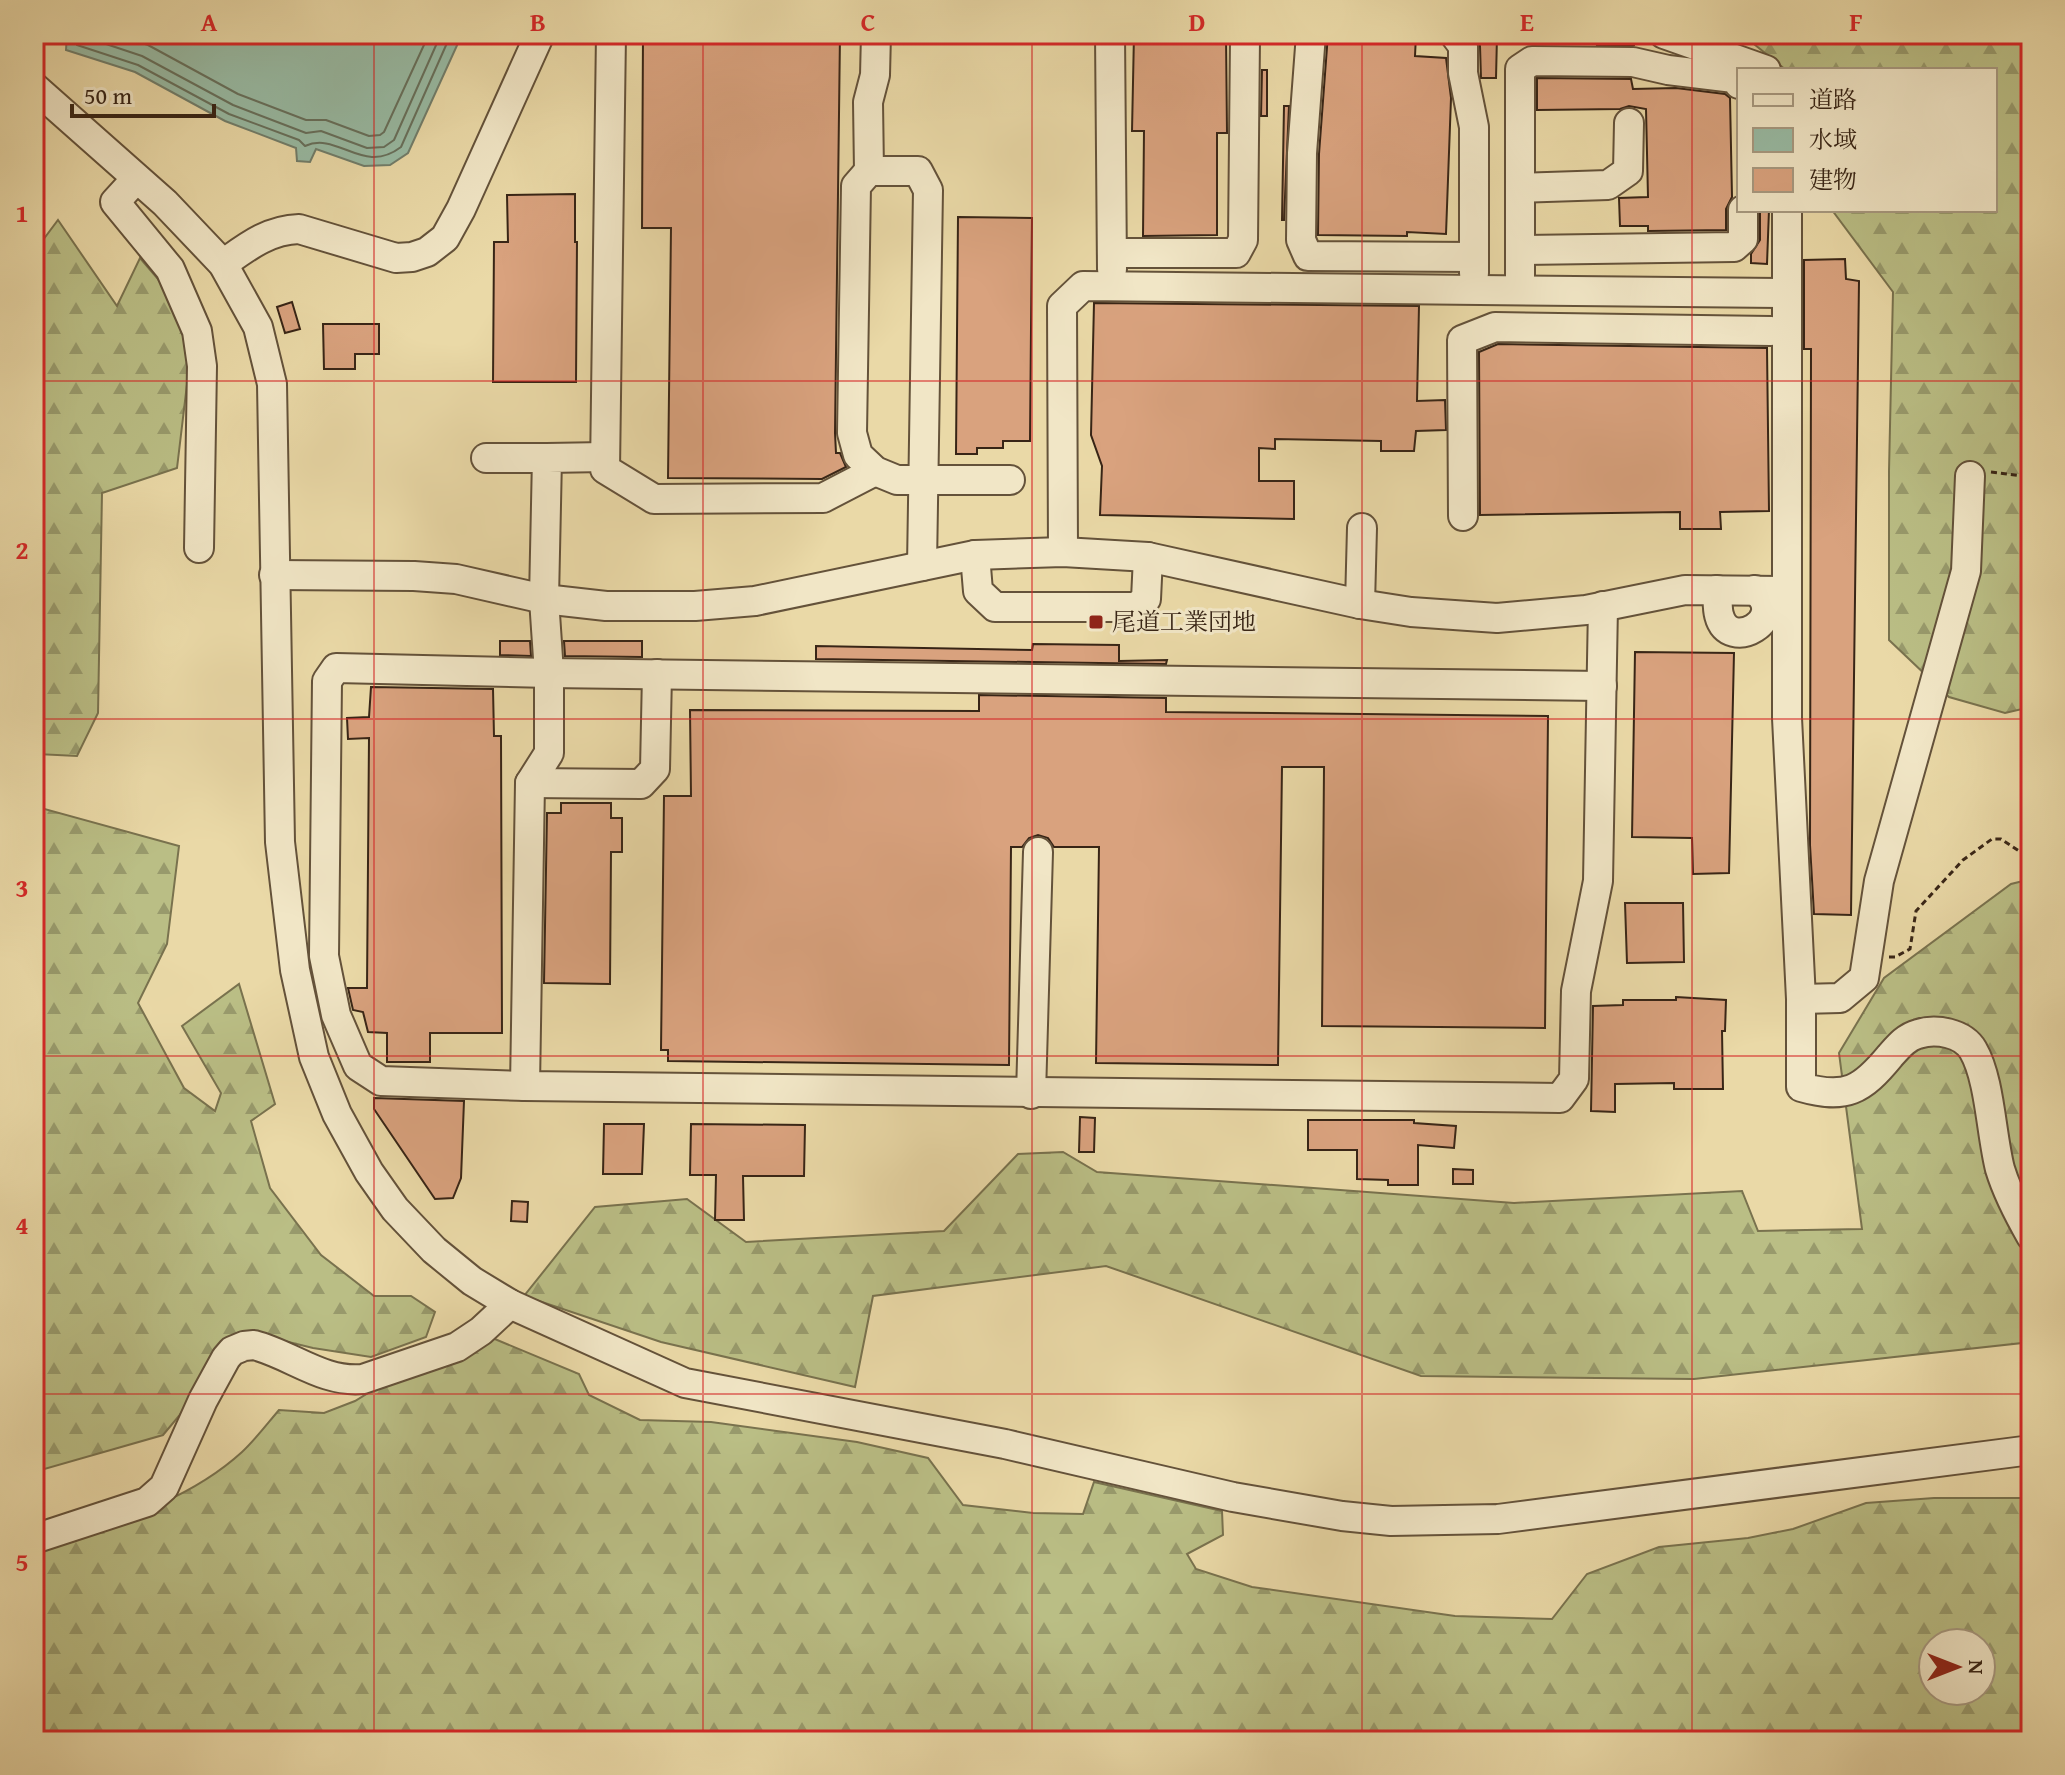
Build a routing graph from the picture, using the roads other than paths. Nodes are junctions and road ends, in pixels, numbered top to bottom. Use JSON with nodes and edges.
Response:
{"nodes":[{"id":1,"x":540,"y":34,"type":"edge"},
{"id":2,"x":611,"y":34,"type":"edge"},
{"id":3,"x":876,"y":34,"type":"edge"},
{"id":4,"x":1110,"y":34,"type":"edge"},
{"id":5,"x":1243,"y":34,"type":"edge"},
{"id":6,"x":1311,"y":34,"type":"edge"},
{"id":7,"x":1454,"y":34,"type":"edge"},
{"id":8,"x":1682,"y":37,"type":"edge"},
{"id":9,"x":1761,"y":68,"type":"edge"},
{"id":10,"x":1737,"y":82,"type":"edge"},
{"id":11,"x":34,"y":87,"type":"edge"},
{"id":12,"x":1629,"y":123,"type":"dead end"},
{"id":13,"x":869,"y":171,"type":"junction"},
{"id":14,"x":136,"y":179,"type":"junction"},
{"id":15,"x":1520,"y":188,"type":"junction"},
{"id":16,"x":1743,"y":212,"type":"edge"},
{"id":17,"x":1787,"y":212,"type":"edge"},
{"id":18,"x":1520,"y":250,"type":"junction"},
{"id":19,"x":1112,"y":253,"type":"junction"},
{"id":20,"x":1474,"y":257,"type":"junction"},
{"id":21,"x":223,"y":264,"type":"junction"},
{"id":22,"x":1112,"y":287,"type":"junction"},
{"id":23,"x":1496,"y":290,"type":"junction"},
{"id":24,"x":1786,"y":293,"type":"junction"},
{"id":25,"x":1495,"y":327,"type":"junction"},
{"id":26,"x":1771,"y":331,"type":"dead end"},
{"id":27,"x":605,"y":457,"type":"junction"},
{"id":28,"x":486,"y":458,"type":"dead end"},
{"id":29,"x":547,"y":458,"type":"junction"},
{"id":30,"x":875,"y":471,"type":"junction"},
{"id":31,"x":1970,"y":476,"type":"road end"},
{"id":32,"x":923,"y":480,"type":"junction"},
{"id":33,"x":1010,"y":480,"type":"dead end"},
{"id":34,"x":1463,"y":516,"type":"dead end"},
{"id":35,"x":1362,"y":528,"type":"dead end"},
{"id":36,"x":199,"y":548,"type":"dead end"},
{"id":37,"x":1063,"y":552,"type":"junction"},
{"id":38,"x":975,"y":555,"type":"junction"},
{"id":39,"x":1148,"y":557,"type":"junction"},
{"id":40,"x":922,"y":566,"type":"junction"},
{"id":41,"x":274,"y":575,"type":"junction"},
{"id":42,"x":1717,"y":590,"type":"junction"},
{"id":43,"x":1755,"y":590,"type":"junction"},
{"id":44,"x":1785,"y":591,"type":"junction"},
{"id":45,"x":544,"y":599,"type":"junction"},
{"id":46,"x":1360,"y":604,"type":"junction"},
{"id":47,"x":1603,"y":606,"type":"junction"},
{"id":48,"x":549,"y":673,"type":"junction"},
{"id":49,"x":657,"y":674,"type":"junction"},
{"id":50,"x":1602,"y":686,"type":"junction"},
{"id":51,"x":530,"y":783,"type":"junction"},
{"id":52,"x":1038,"y":852,"type":"dead end"},
{"id":53,"x":1801,"y":999,"type":"junction"},
{"id":54,"x":525,"y":1086,"type":"junction"},
{"id":55,"x":1031,"y":1094,"type":"junction"},
{"id":56,"x":2031,"y":1236,"type":"edge"},
{"id":57,"x":510,"y":1304,"type":"junction"},
{"id":58,"x":2031,"y":1450,"type":"edge"},
{"id":59,"x":34,"y":1539,"type":"edge"}],
"edges":[{"from":1,"to":21,"type":"street"},
{"from":2,"to":27,"type":"street"},
{"from":3,"to":13,"type":"street"},
{"from":4,"to":19,"type":"street"},
{"from":5,"to":19,"type":"street"},
{"from":6,"to":20,"type":"street"},
{"from":7,"to":20,"type":"street"},
{"from":8,"to":9,"type":"street"},
{"from":10,"to":15,"type":"street"},
{"from":11,"to":14,"type":"street"},
{"from":12,"to":15,"type":"street"},
{"from":13,"to":30,"type":"street"},
{"from":13,"to":32,"type":"street"},
{"from":14,"to":21,"type":"street"},
{"from":14,"to":36,"type":"street"},
{"from":15,"to":18,"type":"street"},
{"from":16,"to":18,"type":"street"},
{"from":17,"to":24,"type":"street"},
{"from":18,"to":23,"type":"street"},
{"from":19,"to":22,"type":"street"},
{"from":20,"to":23,"type":"street"},
{"from":21,"to":41,"type":"street"},
{"from":22,"to":23,"type":"street"},
{"from":22,"to":37,"type":"street"},
{"from":23,"to":24,"type":"street"},
{"from":23,"to":25,"type":"street"},
{"from":24,"to":44,"type":"street"},
{"from":25,"to":26,"type":"street"},
{"from":25,"to":34,"type":"street"},
{"from":27,"to":29,"type":"street"},
{"from":27,"to":30,"type":"street"},
{"from":28,"to":29,"type":"street"},
{"from":29,"to":45,"type":"street"},
{"from":30,"to":32,"type":"street"},
{"from":31,"to":53,"type":"street"},
{"from":32,"to":33,"type":"street"},
{"from":32,"to":40,"type":"street"},
{"from":35,"to":46,"type":"street"},
{"from":37,"to":38,"type":"street"},
{"from":37,"to":39,"type":"street"},
{"from":38,"to":39,"type":"street"},
{"from":38,"to":40,"type":"street"},
{"from":39,"to":46,"type":"street"},
{"from":40,"to":45,"type":"street"},
{"from":41,"to":45,"type":"street"},
{"from":41,"to":57,"type":"street"},
{"from":42,"to":43,"type":"street"},
{"from":42,"to":43,"type":"street"},
{"from":42,"to":47,"type":"street"},
{"from":43,"to":44,"type":"street"},
{"from":44,"to":53,"type":"street"},
{"from":45,"to":48,"type":"street"},
{"from":46,"to":47,"type":"street"},
{"from":47,"to":50,"type":"street"},
{"from":48,"to":49,"type":"street"},
{"from":48,"to":51,"type":"street"},
{"from":48,"to":54,"type":"street"},
{"from":49,"to":50,"type":"street"},
{"from":49,"to":51,"type":"street"},
{"from":50,"to":55,"type":"street"},
{"from":51,"to":54,"type":"street"},
{"from":52,"to":55,"type":"street"},
{"from":53,"to":56,"type":"street"},
{"from":54,"to":55,"type":"street"},
{"from":57,"to":58,"type":"street"},
{"from":57,"to":59,"type":"street"}]}
